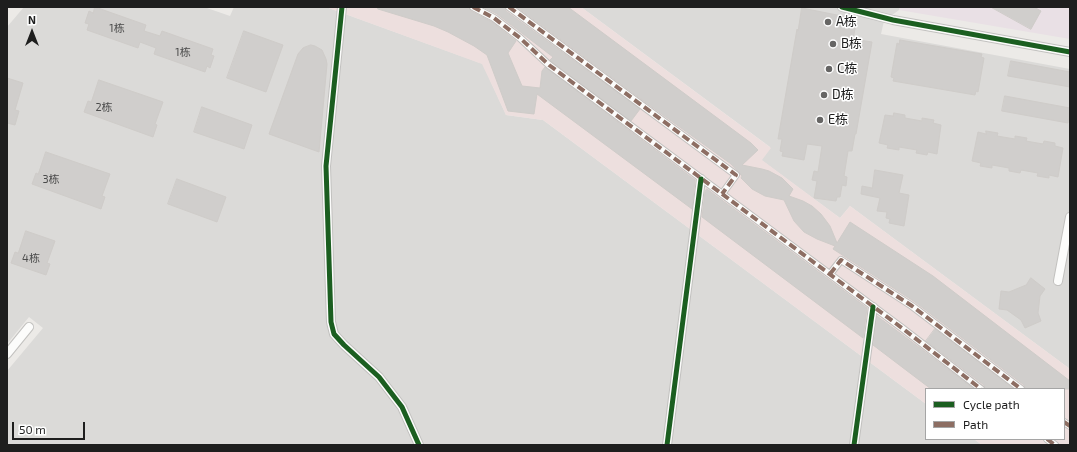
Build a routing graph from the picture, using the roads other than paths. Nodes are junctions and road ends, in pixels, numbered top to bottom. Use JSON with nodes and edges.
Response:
{"nodes":[{"id":1,"x":342,"y":7,"type":"edge"},
{"id":2,"x":473,"y":7,"type":"edge"},
{"id":3,"x":509,"y":7,"type":"edge"},
{"id":4,"x":842,"y":7,"type":"edge"},
{"id":5,"x":1070,"y":52,"type":"edge"},
{"id":6,"x":701,"y":179,"type":"junction"},
{"id":7,"x":722,"y":194,"type":"junction"},
{"id":8,"x":1070,"y":217,"type":"edge"},
{"id":9,"x":830,"y":274,"type":"junction"},
{"id":10,"x":1058,"y":281,"type":"dead end"},
{"id":11,"x":873,"y":307,"type":"junction"},
{"id":12,"x":29,"y":327,"type":"dead end"},
{"id":13,"x":7,"y":354,"type":"edge"},
{"id":14,"x":981,"y":388,"type":"edge"},
{"id":15,"x":1020,"y":388,"type":"edge"},
{"id":16,"x":419,"y":445,"type":"edge"},
{"id":17,"x":667,"y":445,"type":"edge"},
{"id":18,"x":854,"y":445,"type":"edge"}],
"edges":[{"from":1,"to":16,"type":"street"},
{"from":2,"to":6,"type":"street"},
{"from":3,"to":7,"type":"street"},
{"from":4,"to":5,"type":"street"},
{"from":6,"to":7,"type":"street"},
{"from":6,"to":17,"type":"street"},
{"from":7,"to":9,"type":"street"},
{"from":8,"to":10,"type":"street"},
{"from":9,"to":11,"type":"street"},
{"from":9,"to":15,"type":"street"},
{"from":11,"to":14,"type":"street"},
{"from":11,"to":18,"type":"street"},
{"from":12,"to":13,"type":"street"}]}
